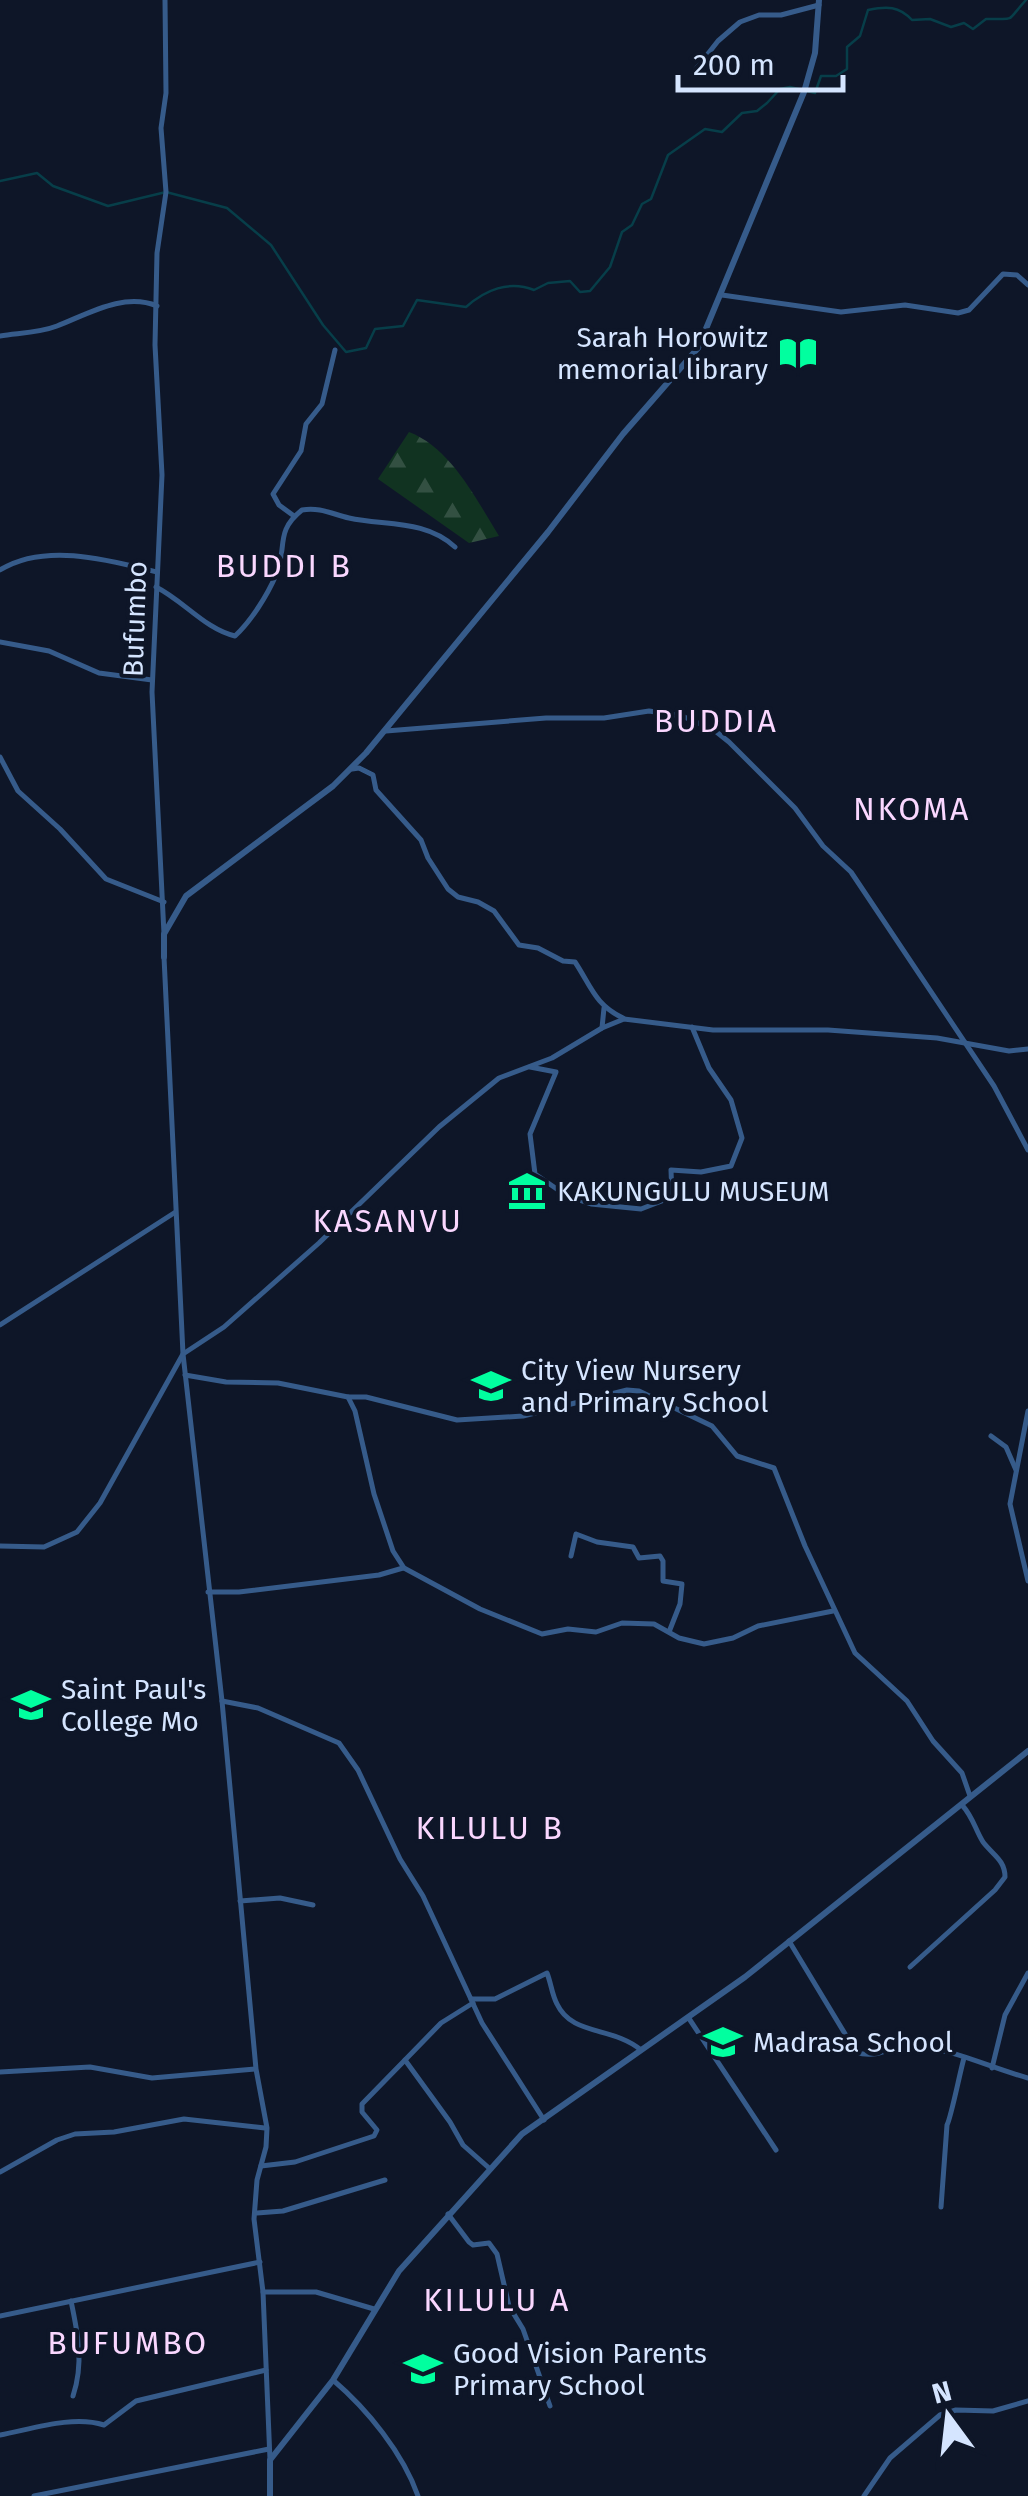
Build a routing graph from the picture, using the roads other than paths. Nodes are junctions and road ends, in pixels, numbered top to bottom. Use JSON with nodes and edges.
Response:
{"nodes":[{"id":1,"x":165,"y":0,"type":"edge"},
{"id":2,"x":818,"y":3,"type":"edge"},
{"id":3,"x":696,"y":70,"type":"dead end"},
{"id":4,"x":1028,"y":285,"type":"edge"},
{"id":5,"x":722,"y":295,"type":"junction"},
{"id":6,"x":158,"y":306,"type":"junction"},
{"id":7,"x":0,"y":336,"type":"edge"},
{"id":8,"x":336,"y":350,"type":"dead end"},
{"id":9,"x":294,"y":516,"type":"junction"},
{"id":10,"x":455,"y":547,"type":"dead end"},
{"id":11,"x":0,"y":570,"type":"edge"},
{"id":12,"x":157,"y":572,"type":"junction"},
{"id":13,"x":156,"y":587,"type":"junction"},
{"id":14,"x":0,"y":642,"type":"edge"},
{"id":15,"x":152,"y":680,"type":"junction"},
{"id":16,"x":384,"y":731,"type":"junction"},
{"id":17,"x":0,"y":757,"type":"edge"},
{"id":18,"x":349,"y":769,"type":"junction"},
{"id":19,"x":164,"y":902,"type":"junction"},
{"id":20,"x":164,"y":934,"type":"junction"},
{"id":21,"x":164,"y":957,"type":"joint"},
{"id":22,"x":604,"y":1008,"type":"junction"},
{"id":23,"x":624,"y":1019,"type":"junction"},
{"id":24,"x":692,"y":1027,"type":"junction"},
{"id":25,"x":602,"y":1028,"type":"junction"},
{"id":26,"x":963,"y":1044,"type":"junction"},
{"id":27,"x":990,"y":1049,"type":"junction"},
{"id":28,"x":1028,"y":1049,"type":"edge"},
{"id":29,"x":973,"y":1056,"type":"junction"},
{"id":30,"x":527,"y":1066,"type":"junction"},
{"id":31,"x":1028,"y":1150,"type":"edge"},
{"id":32,"x":175,"y":1212,"type":"junction"},
{"id":33,"x":0,"y":1325,"type":"edge"},
{"id":34,"x":183,"y":1354,"type":"junction"},
{"id":35,"x":185,"y":1375,"type":"junction"},
{"id":36,"x":348,"y":1397,"type":"junction"},
{"id":37,"x":1028,"y":1412,"type":"edge"},
{"id":38,"x":990,"y":1436,"type":"dead end"},
{"id":39,"x":1016,"y":1472,"type":"junction"},
{"id":40,"x":0,"y":1546,"type":"edge"},
{"id":41,"x":571,"y":1556,"type":"dead end"},
{"id":42,"x":404,"y":1568,"type":"junction"},
{"id":43,"x":1028,"y":1581,"type":"edge"},
{"id":44,"x":208,"y":1592,"type":"junction"},
{"id":45,"x":834,"y":1611,"type":"junction"},
{"id":46,"x":669,"y":1632,"type":"junction"},
{"id":47,"x":222,"y":1701,"type":"junction"},
{"id":48,"x":1028,"y":1751,"type":"edge"},
{"id":49,"x":970,"y":1798,"type":"junction"},
{"id":50,"x":962,"y":1805,"type":"junction"},
{"id":51,"x":240,"y":1902,"type":"junction"},
{"id":52,"x":313,"y":1905,"type":"dead end"},
{"id":53,"x":789,"y":1941,"type":"junction"},
{"id":54,"x":910,"y":1967,"type":"dead end"},
{"id":55,"x":1028,"y":1973,"type":"edge"},
{"id":56,"x":472,"y":2001,"type":"junction"},
{"id":57,"x":688,"y":2018,"type":"junction"},
{"id":58,"x":642,"y":2050,"type":"junction"},
{"id":59,"x":964,"y":2058,"type":"junction"},
{"id":60,"x":405,"y":2060,"type":"junction"},
{"id":61,"x":992,"y":2068,"type":"junction"},
{"id":62,"x":256,"y":2069,"type":"junction"},
{"id":63,"x":0,"y":2072,"type":"edge"},
{"id":64,"x":1028,"y":2078,"type":"edge"},
{"id":65,"x":544,"y":2120,"type":"junction"},
{"id":66,"x":267,"y":2128,"type":"junction"},
{"id":67,"x":776,"y":2150,"type":"dead end"},
{"id":68,"x":261,"y":2166,"type":"junction"},
{"id":69,"x":489,"y":2168,"type":"junction"},
{"id":70,"x":0,"y":2172,"type":"edge"},
{"id":71,"x":386,"y":2180,"type":"dead end"},
{"id":72,"x":941,"y":2207,"type":"dead end"},
{"id":73,"x":257,"y":2213,"type":"junction"},
{"id":74,"x":448,"y":2214,"type":"junction"},
{"id":75,"x":260,"y":2262,"type":"junction"},
{"id":76,"x":262,"y":2292,"type":"junction"},
{"id":77,"x":72,"y":2301,"type":"junction"},
{"id":78,"x":374,"y":2309,"type":"junction"},
{"id":79,"x":0,"y":2316,"type":"edge"},
{"id":80,"x":266,"y":2370,"type":"junction"},
{"id":81,"x":333,"y":2380,"type":"junction"},
{"id":82,"x":73,"y":2396,"type":"dead end"},
{"id":83,"x":1028,"y":2402,"type":"edge"},
{"id":84,"x":550,"y":2406,"type":"dead end"},
{"id":85,"x":0,"y":2435,"type":"edge"},
{"id":86,"x":269,"y":2449,"type":"junction"},
{"id":87,"x":270,"y":2460,"type":"junction"},
{"id":88,"x":34,"y":2496,"type":"edge"},
{"id":89,"x":270,"y":2496,"type":"edge"},
{"id":90,"x":418,"y":2496,"type":"edge"},
{"id":91,"x":864,"y":2496,"type":"edge"}],
"edges":[{"from":1,"to":6,"type":"street","name":"Bufumbo"},
{"from":2,"to":3,"type":"street"},
{"from":2,"to":5,"type":"street"},
{"from":4,"to":5,"type":"street"},
{"from":5,"to":16,"type":"street"},
{"from":6,"to":7,"type":"street"},
{"from":6,"to":12,"type":"street","name":"Bufumbo"},
{"from":8,"to":9,"type":"street"},
{"from":9,"to":10,"type":"street"},
{"from":9,"to":13,"type":"street"},
{"from":11,"to":12,"type":"street"},
{"from":12,"to":13,"type":"street","name":"Bufumbo"},
{"from":13,"to":15,"type":"street","name":"Bufumbo"},
{"from":14,"to":15,"type":"street"},
{"from":15,"to":19,"type":"street","name":"Bufumbo"},
{"from":16,"to":18,"type":"street"},
{"from":16,"to":26,"type":"street"},
{"from":17,"to":19,"type":"street"},
{"from":18,"to":20,"type":"street"},
{"from":18,"to":22,"type":"street"},
{"from":19,"to":20,"type":"street","name":"Bufumbo"},
{"from":20,"to":21,"type":"street"},
{"from":21,"to":32,"type":"street"},
{"from":22,"to":23,"type":"street"},
{"from":22,"to":25,"type":"street"},
{"from":23,"to":24,"type":"street"},
{"from":23,"to":25,"type":"street"},
{"from":24,"to":26,"type":"street"},
{"from":24,"to":30,"type":"street"},
{"from":25,"to":30,"type":"street"},
{"from":26,"to":27,"type":"street"},
{"from":26,"to":29,"type":"street"},
{"from":27,"to":28,"type":"street"},
{"from":27,"to":29,"type":"street"},
{"from":29,"to":31,"type":"street"},
{"from":30,"to":34,"type":"street"},
{"from":32,"to":33,"type":"street"},
{"from":32,"to":34,"type":"street"},
{"from":34,"to":35,"type":"street"},
{"from":34,"to":40,"type":"street"},
{"from":35,"to":36,"type":"street"},
{"from":35,"to":44,"type":"street"},
{"from":36,"to":42,"type":"street"},
{"from":36,"to":45,"type":"street"},
{"from":37,"to":39,"type":"street"},
{"from":38,"to":39,"type":"street"},
{"from":39,"to":43,"type":"street"},
{"from":41,"to":46,"type":"street"},
{"from":42,"to":44,"type":"street"},
{"from":42,"to":46,"type":"street"},
{"from":44,"to":47,"type":"street"},
{"from":45,"to":46,"type":"street"},
{"from":45,"to":49,"type":"street"},
{"from":47,"to":51,"type":"street"},
{"from":47,"to":56,"type":"street"},
{"from":48,"to":49,"type":"street"},
{"from":49,"to":50,"type":"street"},
{"from":50,"to":53,"type":"street"},
{"from":50,"to":54,"type":"street"},
{"from":51,"to":52,"type":"street"},
{"from":51,"to":62,"type":"street"},
{"from":53,"to":57,"type":"street"},
{"from":53,"to":59,"type":"street"},
{"from":55,"to":61,"type":"street"},
{"from":56,"to":58,"type":"street"},
{"from":56,"to":60,"type":"street"},
{"from":56,"to":65,"type":"street"},
{"from":57,"to":58,"type":"street"},
{"from":57,"to":67,"type":"street"},
{"from":58,"to":65,"type":"street"},
{"from":59,"to":61,"type":"street"},
{"from":59,"to":72,"type":"street"},
{"from":60,"to":68,"type":"street"},
{"from":60,"to":69,"type":"street"},
{"from":61,"to":64,"type":"street"},
{"from":62,"to":63,"type":"street"},
{"from":62,"to":66,"type":"street"},
{"from":65,"to":69,"type":"street"},
{"from":66,"to":68,"type":"street"},
{"from":66,"to":70,"type":"street"},
{"from":68,"to":73,"type":"street"},
{"from":69,"to":74,"type":"street"},
{"from":71,"to":73,"type":"street"},
{"from":73,"to":75,"type":"street"},
{"from":74,"to":78,"type":"street"},
{"from":74,"to":84,"type":"street"},
{"from":75,"to":76,"type":"street"},
{"from":75,"to":77,"type":"street"},
{"from":76,"to":78,"type":"street"},
{"from":76,"to":80,"type":"street"},
{"from":77,"to":79,"type":"street"},
{"from":77,"to":82,"type":"street"},
{"from":78,"to":81,"type":"street"},
{"from":80,"to":85,"type":"street"},
{"from":80,"to":86,"type":"street"},
{"from":81,"to":87,"type":"street"},
{"from":81,"to":90,"type":"street"},
{"from":83,"to":91,"type":"street"},
{"from":86,"to":87,"type":"street"},
{"from":86,"to":88,"type":"street"},
{"from":87,"to":89,"type":"street"}]}
